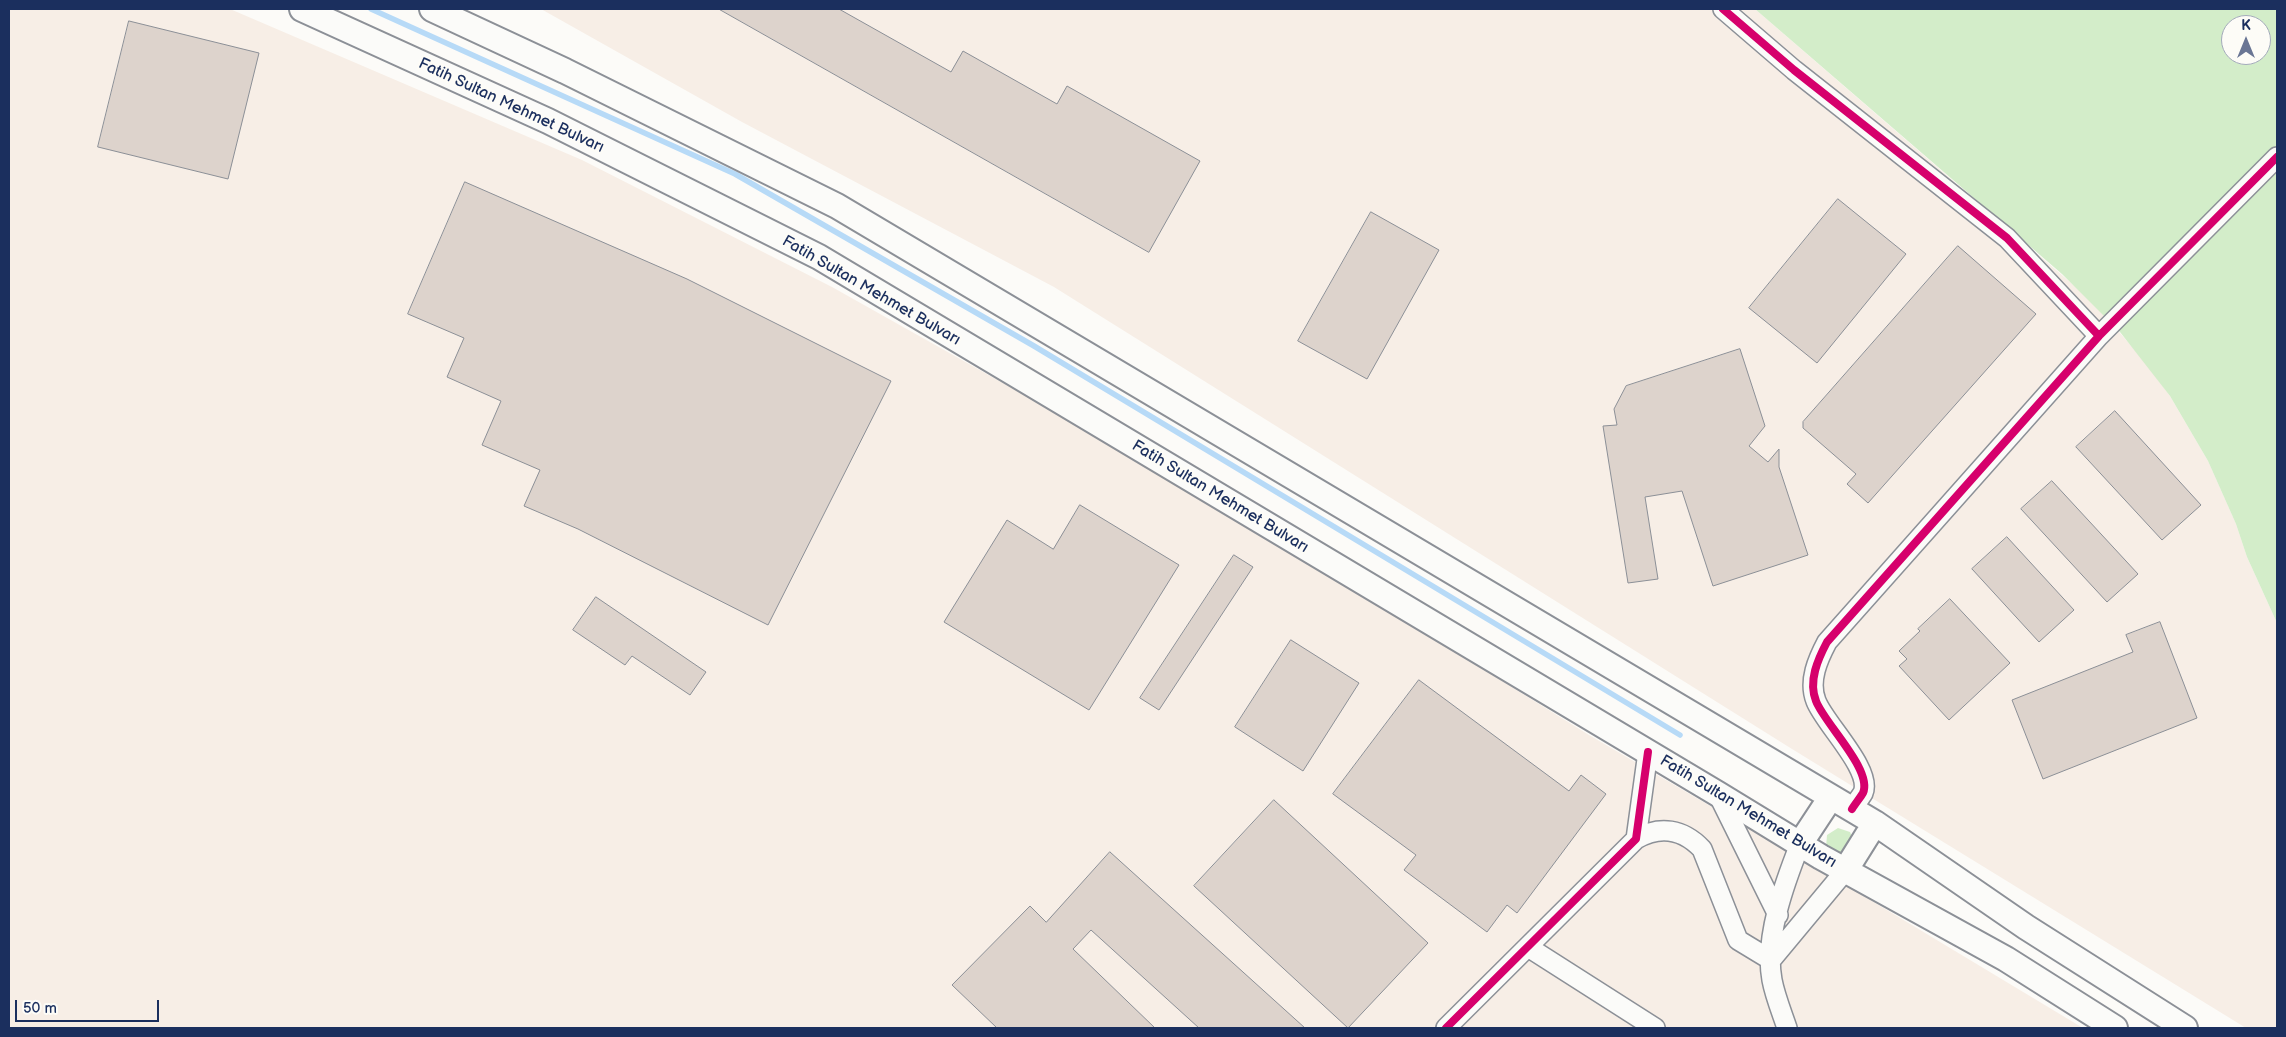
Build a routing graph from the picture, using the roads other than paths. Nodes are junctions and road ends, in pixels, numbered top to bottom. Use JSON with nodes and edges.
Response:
{"nodes":[{"id":1,"x":302,"y":9,"type":"edge"},
{"id":2,"x":432,"y":9,"type":"edge"},
{"id":3,"x":1723,"y":9,"type":"edge"},
{"id":4,"x":2277,"y":157,"type":"edge"},
{"id":5,"x":2099,"y":336,"type":"junction"},
{"id":6,"x":1648,"y":752,"type":"junction"},
{"id":7,"x":1718,"y":794,"type":"junction"},
{"id":8,"x":1830,"y":797,"type":"junction"},
{"id":9,"x":1852,"y":809,"type":"junction"},
{"id":10,"x":1876,"y":823,"type":"junction"},
{"id":11,"x":1636,"y":839,"type":"junction"},
{"id":12,"x":1800,"y":844,"type":"junction"},
{"id":13,"x":1845,"y":871,"type":"junction"},
{"id":14,"x":1778,"y":915,"type":"junction"},
{"id":15,"x":1528,"y":947,"type":"junction"},
{"id":16,"x":1771,"y":960,"type":"junction"},
{"id":17,"x":1781,"y":1024,"type":"edge"},
{"id":18,"x":1446,"y":1028,"type":"edge"},
{"id":19,"x":1655,"y":1028,"type":"edge"},
{"id":20,"x":2115,"y":1028,"type":"edge"},
{"id":21,"x":2185,"y":1028,"type":"edge"}],
"edges":[{"from":1,"to":6,"type":"main road","name":"Fatih Sultan Mehmet Bulvarı"},
{"from":2,"to":8,"type":"main road"},
{"from":3,"to":5,"type":"street"},
{"from":4,"to":5,"type":"street"},
{"from":5,"to":9,"type":"street"},
{"from":6,"to":7,"type":"main road","name":"Fatih Sultan Mehmet Bulvarı"},
{"from":6,"to":11,"type":"street"},
{"from":7,"to":12,"type":"main road","name":"Fatih Sultan Mehmet Bulvarı"},
{"from":7,"to":14,"type":"street"},
{"from":8,"to":9,"type":"main road"},
{"from":8,"to":12,"type":"main road"},
{"from":9,"to":10,"type":"main road"},
{"from":10,"to":13,"type":"main road"},
{"from":10,"to":21,"type":"main road"},
{"from":11,"to":15,"type":"street"},
{"from":11,"to":16,"type":"street"},
{"from":12,"to":13,"type":"main road","name":"Fatih Sultan Mehmet Bulvarı"},
{"from":12,"to":14,"type":"street"},
{"from":13,"to":16,"type":"street"},
{"from":13,"to":20,"type":"main road","name":"Fatih Sultan Mehmet Bulvarı"},
{"from":14,"to":16,"type":"street"},
{"from":15,"to":18,"type":"street"},
{"from":15,"to":19,"type":"street"},
{"from":16,"to":17,"type":"street"}]}
